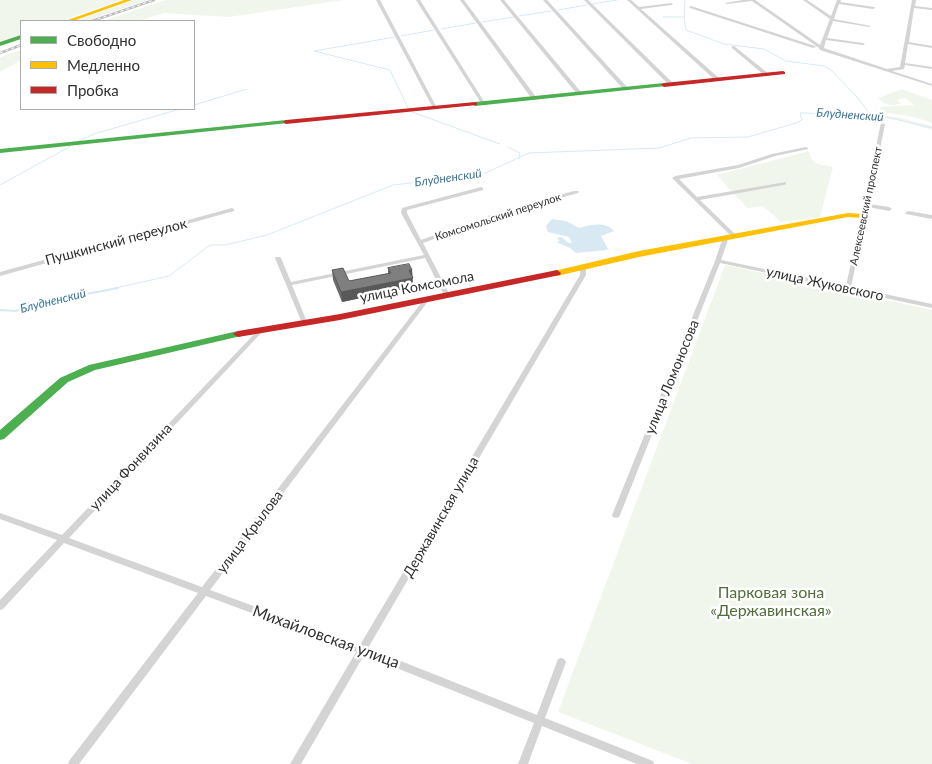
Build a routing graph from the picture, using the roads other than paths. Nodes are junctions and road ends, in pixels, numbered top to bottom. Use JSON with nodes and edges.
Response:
{"nodes":[{"id":1,"x":129,"y":0,"type":"edge"},
{"id":2,"x":378,"y":0,"type":"edge"},
{"id":3,"x":418,"y":0,"type":"edge"},
{"id":4,"x":462,"y":0,"type":"edge"},
{"id":5,"x":502,"y":0,"type":"edge"},
{"id":6,"x":545,"y":0,"type":"edge"},
{"id":7,"x":586,"y":0,"type":"edge"},
{"id":8,"x":629,"y":0,"type":"edge"},
{"id":9,"x":805,"y":0,"type":"edge"},
{"id":10,"x":914,"y":0,"type":"edge"},
{"id":11,"x":838,"y":2,"type":"edge"},
{"id":12,"x":727,"y":3,"type":"dead end"},
{"id":13,"x":671,"y":4,"type":"dead end"},
{"id":14,"x":913,"y":6,"type":"junction"},
{"id":15,"x":691,"y":7,"type":"dead end"},
{"id":16,"x":638,"y":8,"type":"junction"},
{"id":17,"x":873,"y":8,"type":"dead end"},
{"id":18,"x":932,"y":9,"type":"edge"},
{"id":19,"x":832,"y":19,"type":"junction"},
{"id":20,"x":71,"y":20,"type":"edge"},
{"id":21,"x":869,"y":26,"type":"dead end"},
{"id":22,"x":20,"y":37,"type":"edge"},
{"id":23,"x":825,"y":39,"type":"junction"},
{"id":24,"x":907,"y":43,"type":"junction"},
{"id":25,"x":0,"y":44,"type":"edge"},
{"id":26,"x":863,"y":44,"type":"dead end"},
{"id":27,"x":733,"y":47,"type":"dead end"},
{"id":28,"x":932,"y":47,"type":"edge"},
{"id":29,"x":822,"y":49,"type":"junction"},
{"id":30,"x":903,"y":64,"type":"junction"},
{"id":31,"x":932,"y":68,"type":"edge"},
{"id":32,"x":888,"y":71,"type":"junction"},
{"id":33,"x":783,"y":73,"type":"dead end"},
{"id":34,"x":768,"y":75,"type":"junction"},
{"id":35,"x":718,"y":80,"type":"junction"},
{"id":36,"x":671,"y":84,"type":"junction"},
{"id":37,"x":932,"y":85,"type":"edge"},
{"id":38,"x":626,"y":89,"type":"junction"},
{"id":39,"x":579,"y":93,"type":"junction"},
{"id":40,"x":534,"y":98,"type":"junction"},
{"id":41,"x":483,"y":103,"type":"junction"},
{"id":42,"x":435,"y":108,"type":"junction"},
{"id":43,"x":883,"y":124,"type":"dead end"},
{"id":44,"x":806,"y":148,"type":"dead end"},
{"id":45,"x":0,"y":151,"type":"edge"},
{"id":46,"x":784,"y":183,"type":"dead end"},
{"id":47,"x":481,"y":189,"type":"dead end"},
{"id":48,"x":576,"y":192,"type":"dead end"},
{"id":49,"x":696,"y":199,"type":"junction"},
{"id":50,"x":866,"y":205,"type":"junction"},
{"id":51,"x":889,"y":209,"type":"dead end"},
{"id":52,"x":232,"y":210,"type":"dead end"},
{"id":53,"x":908,"y":213,"type":"dead end"},
{"id":54,"x":863,"y":216,"type":"junction"},
{"id":55,"x":932,"y":217,"type":"edge"},
{"id":56,"x":730,"y":236,"type":"junction"},
{"id":57,"x":420,"y":242,"type":"junction"},
{"id":58,"x":427,"y":256,"type":"junction"},
{"id":59,"x":278,"y":258,"type":"dead end"},
{"id":60,"x":718,"y":261,"type":"junction"},
{"id":61,"x":582,"y":268,"type":"junction"},
{"id":62,"x":0,"y":274,"type":"edge"},
{"id":63,"x":289,"y":284,"type":"junction"},
{"id":64,"x":848,"y":289,"type":"junction"},
{"id":65,"x":446,"y":295,"type":"junction"},
{"id":66,"x":427,"y":299,"type":"junction"},
{"id":67,"x":932,"y":306,"type":"edge"},
{"id":68,"x":304,"y":322,"type":"junction"},
{"id":69,"x":262,"y":329,"type":"junction"},
{"id":70,"x":0,"y":436,"type":"edge"},
{"id":71,"x":616,"y":515,"type":"dead end"},
{"id":72,"x":0,"y":516,"type":"edge"},
{"id":73,"x":62,"y":540,"type":"junction"},
{"id":74,"x":204,"y":593,"type":"junction"},
{"id":75,"x":0,"y":606,"type":"edge"},
{"id":76,"x":362,"y":650,"type":"junction"},
{"id":77,"x":561,"y":662,"type":"dead end"},
{"id":78,"x":540,"y":719,"type":"junction"},
{"id":79,"x":73,"y":764,"type":"edge"},
{"id":80,"x":295,"y":764,"type":"edge"},
{"id":81,"x":523,"y":764,"type":"edge"},
{"id":82,"x":649,"y":764,"type":"edge"}],
"edges":[{"from":1,"to":20,"type":"street"},
{"from":2,"to":42,"type":"street"},
{"from":3,"to":41,"type":"street"},
{"from":4,"to":40,"type":"street"},
{"from":5,"to":39,"type":"street"},
{"from":6,"to":38,"type":"street"},
{"from":7,"to":36,"type":"street"},
{"from":8,"to":16,"type":"street"},
{"from":9,"to":19,"type":"street"},
{"from":10,"to":14,"type":"street"},
{"from":11,"to":17,"type":"street"},
{"from":11,"to":19,"type":"street"},
{"from":12,"to":29,"type":"street"},
{"from":13,"to":16,"type":"street"},
{"from":14,"to":18,"type":"street"},
{"from":14,"to":24,"type":"street"},
{"from":15,"to":29,"type":"street"},
{"from":16,"to":35,"type":"street"},
{"from":19,"to":21,"type":"street"},
{"from":19,"to":23,"type":"street"},
{"from":22,"to":25,"type":"street"},
{"from":23,"to":26,"type":"street"},
{"from":23,"to":29,"type":"street"},
{"from":24,"to":28,"type":"street"},
{"from":24,"to":30,"type":"street"},
{"from":27,"to":34,"type":"street"},
{"from":29,"to":32,"type":"street"},
{"from":30,"to":31,"type":"street"},
{"from":30,"to":32,"type":"street"},
{"from":32,"to":37,"type":"street"},
{"from":33,"to":34,"type":"street"},
{"from":34,"to":35,"type":"street"},
{"from":35,"to":36,"type":"street"},
{"from":36,"to":38,"type":"street"},
{"from":38,"to":39,"type":"street"},
{"from":39,"to":40,"type":"street"},
{"from":40,"to":41,"type":"street"},
{"from":41,"to":42,"type":"street"},
{"from":42,"to":45,"type":"street"},
{"from":43,"to":50,"type":"street","name":"Алексеевский проспект"},
{"from":44,"to":49,"type":"street"},
{"from":46,"to":49,"type":"street"},
{"from":47,"to":57,"type":"street","name":"Комсомольский переулок"},
{"from":48,"to":57,"type":"street","name":"Комсомольский переулок"},
{"from":49,"to":56,"type":"street"},
{"from":50,"to":51,"type":"street"},
{"from":50,"to":54,"type":"street","name":"Алексеевский проспект"},
{"from":52,"to":62,"type":"street","name":"Пушкинский переулок"},
{"from":53,"to":55,"type":"street"},
{"from":54,"to":56,"type":"street","name":"улица Комсомола"},
{"from":54,"to":64,"type":"street","name":"Алексеевский проспект"},
{"from":56,"to":60,"type":"street","name":"улица Ломоносова"},
{"from":56,"to":61,"type":"street","name":"улица Комсомола"},
{"from":57,"to":58,"type":"street","name":"Комсомольский переулок"},
{"from":58,"to":63,"type":"street","name":"Комсомольский переулок"},
{"from":58,"to":65,"type":"street"},
{"from":59,"to":63,"type":"street"},
{"from":60,"to":64,"type":"street","name":"улица Жуковского"},
{"from":60,"to":71,"type":"street","name":"улица Ломоносова"},
{"from":61,"to":65,"type":"street","name":"улица Комсомола"},
{"from":61,"to":76,"type":"street","name":"Державинская улица"},
{"from":63,"to":68,"type":"street"},
{"from":64,"to":67,"type":"street","name":"улица Жуковского"},
{"from":65,"to":66,"type":"street","name":"улица Комсомола"},
{"from":66,"to":68,"type":"street","name":"улица Комсомола"},
{"from":66,"to":74,"type":"street","name":"улица Крылова"},
{"from":68,"to":69,"type":"street","name":"улица Комсомола"},
{"from":69,"to":70,"type":"street","name":"улица Комсомола"},
{"from":69,"to":73,"type":"street","name":"улица Фонвизина"},
{"from":72,"to":73,"type":"street","name":"Михайловская улица"},
{"from":73,"to":74,"type":"street","name":"Михайловская улица"},
{"from":73,"to":75,"type":"street","name":"улица Фонвизина"},
{"from":74,"to":76,"type":"street","name":"Михайловская улица"},
{"from":74,"to":79,"type":"street","name":"улица Крылова"},
{"from":76,"to":78,"type":"street","name":"Михайловская улица"},
{"from":76,"to":80,"type":"street","name":"Державинская улица"},
{"from":77,"to":78,"type":"street"},
{"from":78,"to":81,"type":"street"},
{"from":78,"to":82,"type":"street","name":"Михайловская улица"}]}
